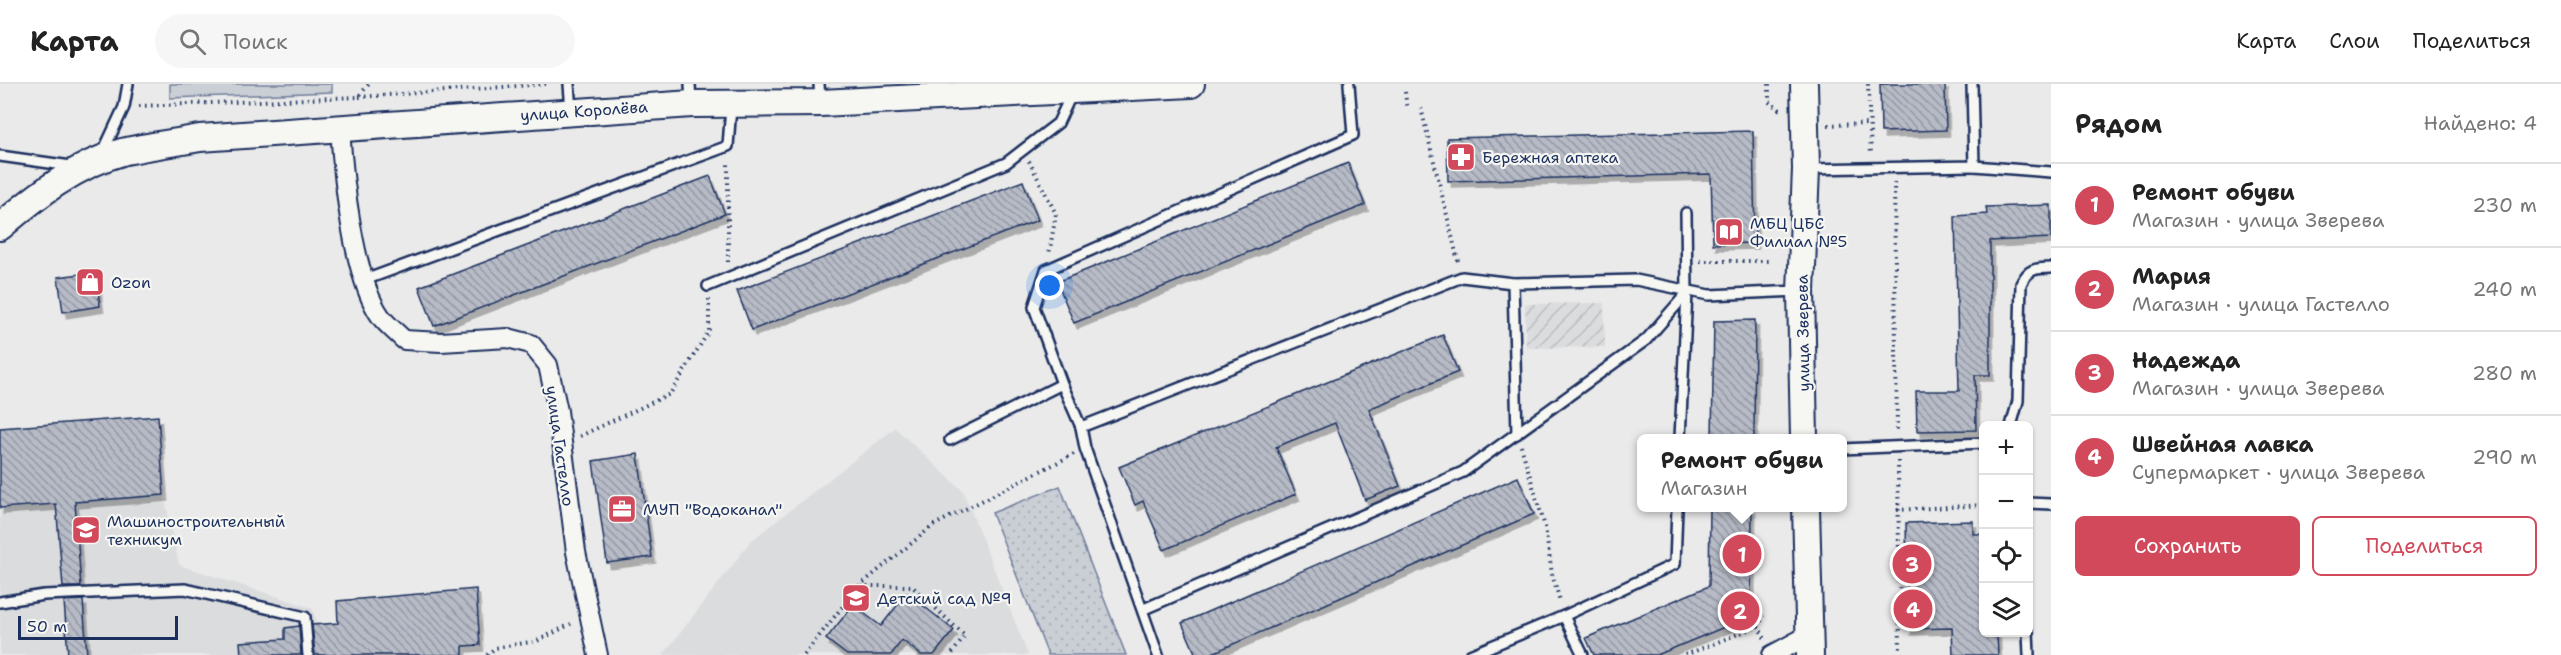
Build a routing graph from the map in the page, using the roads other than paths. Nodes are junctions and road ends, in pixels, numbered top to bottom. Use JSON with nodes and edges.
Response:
{"nodes":[{"id":1,"x":128,"y":84,"type":"edge"},
{"id":2,"x":569,"y":84,"type":"edge"},
{"id":3,"x":1191,"y":84,"type":"edge"},
{"id":4,"x":1348,"y":84,"type":"edge"},
{"id":5,"x":1804,"y":84,"type":"edge"},
{"id":6,"x":1972,"y":84,"type":"edge"},
{"id":7,"x":1074,"y":90,"type":"junction"},
{"id":8,"x":691,"y":94,"type":"edge"},
{"id":9,"x":820,"y":94,"type":"edge"},
{"id":10,"x":732,"y":104,"type":"junction"},
{"id":11,"x":571,"y":111,"type":"junction"},
{"id":12,"x":340,"y":128,"type":"junction"},
{"id":13,"x":0,"y":156,"type":"edge"},
{"id":14,"x":91,"y":165,"type":"junction"},
{"id":15,"x":1974,"y":166,"type":"junction"},
{"id":16,"x":1806,"y":169,"type":"junction"},
{"id":17,"x":2051,"y":172,"type":"edge"},
{"id":18,"x":1686,"y":213,"type":"dead end"},
{"id":19,"x":0,"y":227,"type":"edge"},
{"id":20,"x":2051,"y":268,"type":"edge"},
{"id":21,"x":362,"y":281,"type":"junction"},
{"id":22,"x":1513,"y":283,"type":"junction"},
{"id":23,"x":708,"y":286,"type":"road end"},
{"id":24,"x":1801,"y":291,"type":"junction"},
{"id":25,"x":1687,"y":293,"type":"junction"},
{"id":26,"x":1062,"y":384,"type":"junction"},
{"id":27,"x":2012,"y":421,"type":"edge"},
{"id":28,"x":1081,"y":427,"type":"junction"},
{"id":29,"x":1517,"y":434,"type":"junction"},
{"id":30,"x":1680,"y":434,"type":"edge"},
{"id":31,"x":1804,"y":434,"type":"edge"},
{"id":32,"x":950,"y":440,"type":"dead end"},
{"id":33,"x":1979,"y":443,"type":"edge"},
{"id":34,"x":1847,"y":449,"type":"edge"},
{"id":35,"x":2033,"y":502,"type":"edge"},
{"id":36,"x":2051,"y":504,"type":"edge"},
{"id":37,"x":1677,"y":512,"type":"edge"},
{"id":38,"x":1806,"y":512,"type":"edge"},
{"id":39,"x":0,"y":602,"type":"edge"},
{"id":40,"x":1144,"y":609,"type":"junction"},
{"id":41,"x":1564,"y":616,"type":"junction"},
{"id":42,"x":2028,"y":637,"type":"edge"},
{"id":43,"x":1810,"y":645,"type":"edge"},
{"id":44,"x":308,"y":655,"type":"edge"},
{"id":45,"x":598,"y":655,"type":"edge"},
{"id":46,"x":1158,"y":655,"type":"edge"},
{"id":47,"x":1470,"y":655,"type":"edge"},
{"id":48,"x":1583,"y":655,"type":"edge"},
{"id":49,"x":1772,"y":655,"type":"edge"},
{"id":50,"x":2029,"y":655,"type":"edge"}],
"edges":[{"from":1,"to":14,"type":"lane"},
{"from":2,"to":11,"type":"lane"},
{"from":3,"to":7,"type":"main road","name":"улица Королёва"},
{"from":4,"to":26,"type":"lane"},
{"from":5,"to":16,"type":"main road","name":"улица Зверева"},
{"from":6,"to":15,"type":"lane"},
{"from":7,"to":9,"type":"main road","name":"улица Королёва"},
{"from":7,"to":23,"type":"lane"},
{"from":8,"to":10,"type":"main road","name":"улица Королёва"},
{"from":8,"to":11,"type":"main road","name":"улица Королёва"},
{"from":9,"to":10,"type":"main road","name":"улица Королёва"},
{"from":10,"to":21,"type":"lane"},
{"from":11,"to":12,"type":"main road","name":"улица Королёва"},
{"from":12,"to":14,"type":"main road","name":"улица Королёва"},
{"from":12,"to":21,"type":"street","name":"улица Гастелло"},
{"from":13,"to":14,"type":"lane"},
{"from":14,"to":19,"type":"main road","name":"улица Королёва"},
{"from":15,"to":16,"type":"lane"},
{"from":15,"to":17,"type":"lane"},
{"from":16,"to":24,"type":"main road","name":"улица Зверева"},
{"from":18,"to":25,"type":"lane"},
{"from":20,"to":27,"type":"lane"},
{"from":21,"to":45,"type":"street","name":"улица Гастелло"},
{"from":22,"to":25,"type":"lane"},
{"from":22,"to":28,"type":"lane"},
{"from":22,"to":29,"type":"lane"},
{"from":24,"to":25,"type":"lane"},
{"from":24,"to":31,"type":"main road","name":"улица Зверева"},
{"from":25,"to":29,"type":"lane"},
{"from":25,"to":30,"type":"lane"},
{"from":26,"to":28,"type":"lane"},
{"from":26,"to":32,"type":"lane"},
{"from":28,"to":40,"type":"lane"},
{"from":29,"to":40,"type":"lane"},
{"from":33,"to":34,"type":"lane"},
{"from":35,"to":36,"type":"lane"},
{"from":37,"to":41,"type":"lane"},
{"from":38,"to":43,"type":"main road"},
{"from":39,"to":44,"type":"lane"},
{"from":40,"to":46,"type":"lane"},
{"from":41,"to":47,"type":"lane"},
{"from":41,"to":48,"type":"lane"},
{"from":42,"to":50,"type":"lane"},
{"from":43,"to":49,"type":"street"}]}
